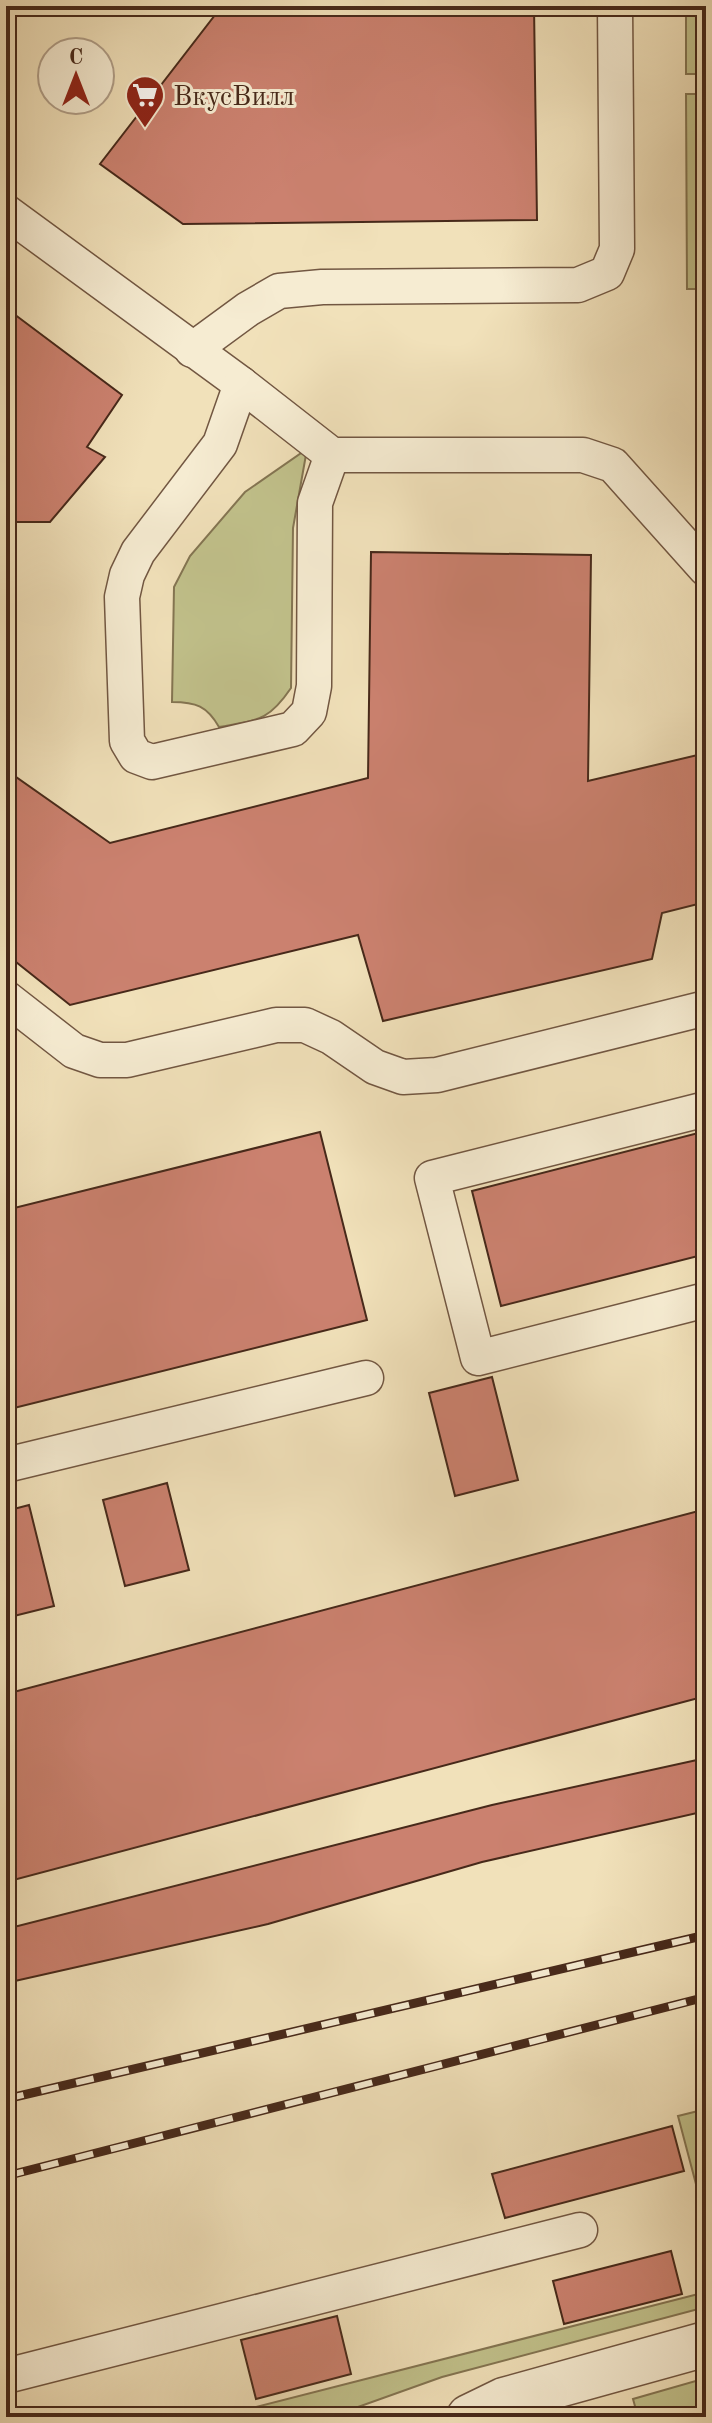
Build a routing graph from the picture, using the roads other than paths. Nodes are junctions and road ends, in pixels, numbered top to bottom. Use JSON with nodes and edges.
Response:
{"nodes":[{"id":1,"x":615,"y":6,"type":"edge"},
{"id":2,"x":6,"y":212,"type":"edge"},
{"id":3,"x":192,"y":350,"type":"junction"},
{"id":4,"x":241,"y":384,"type":"junction"},
{"id":5,"x":332,"y":455,"type":"junction"},
{"id":6,"x":706,"y":569,"type":"edge"},
{"id":7,"x":6,"y":998,"type":"edge"},
{"id":8,"x":706,"y":1008,"type":"edge"},
{"id":9,"x":706,"y":1109,"type":"edge"},
{"id":10,"x":706,"y":1300,"type":"edge"},
{"id":11,"x":366,"y":1378,"type":"dead end"},
{"id":12,"x":6,"y":1465,"type":"edge"},
{"id":13,"x":580,"y":2230,"type":"dead end"},
{"id":14,"x":706,"y":2344,"type":"edge"},
{"id":15,"x":6,"y":2376,"type":"edge"},
{"id":16,"x":469,"y":2417,"type":"edge"}],
"edges":[{"from":1,"to":3,"type":"lane"},
{"from":2,"to":3,"type":"lane"},
{"from":3,"to":4,"type":"lane"},
{"from":4,"to":5,"type":"lane"},
{"from":4,"to":5,"type":"lane"},
{"from":5,"to":6,"type":"lane"},
{"from":7,"to":8,"type":"lane"},
{"from":9,"to":10,"type":"lane"},
{"from":11,"to":12,"type":"lane"},
{"from":13,"to":15,"type":"lane"},
{"from":14,"to":16,"type":"street"}]}
